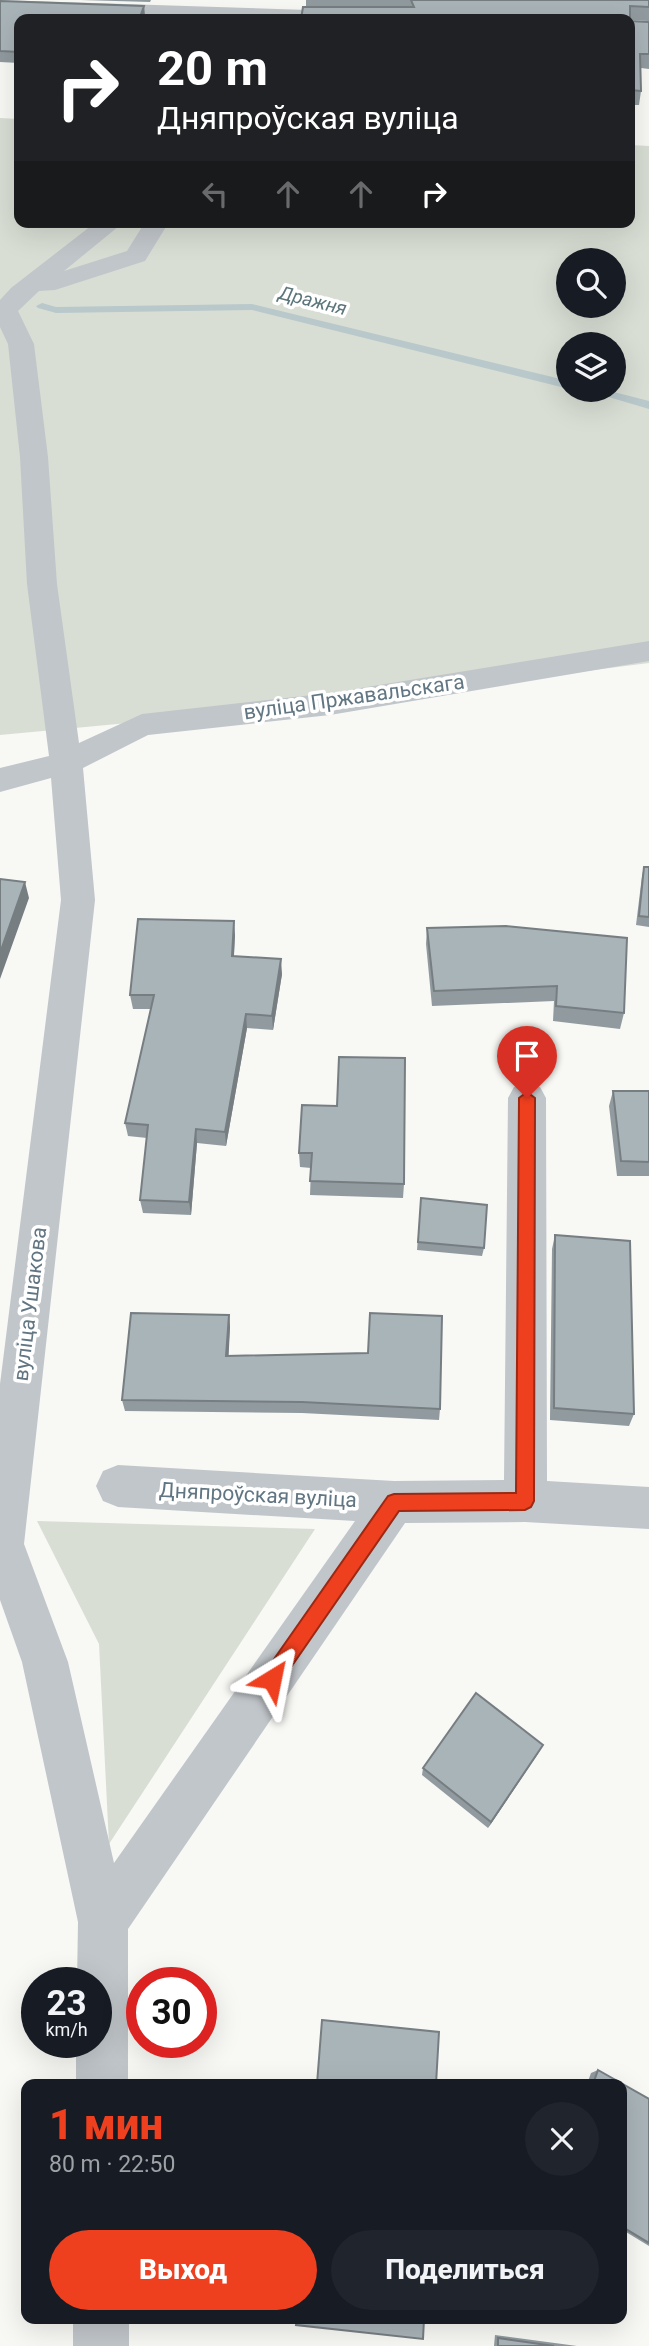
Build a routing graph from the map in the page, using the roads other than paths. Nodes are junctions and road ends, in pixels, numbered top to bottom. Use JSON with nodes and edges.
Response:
{"nodes":[{"id":1,"x":0,"y":4,"type":"edge"},
{"id":2,"x":224,"y":11,"type":"edge"},
{"id":3,"x":290,"y":14,"type":"edge"},
{"id":4,"x":104,"y":228,"type":"edge"},
{"id":5,"x":153,"y":228,"type":"edge"},
{"id":6,"x":20,"y":293,"type":"junction"},
{"id":7,"x":649,"y":651,"type":"edge"},
{"id":8,"x":66,"y":763,"type":"junction"},
{"id":9,"x":0,"y":780,"type":"edge"},
{"id":10,"x":527,"y":1098,"type":"dead end"},
{"id":11,"x":118,"y":1486,"type":"dead end"},
{"id":12,"x":525,"y":1501,"type":"junction"},
{"id":13,"x":394,"y":1502,"type":"junction"},
{"id":14,"x":649,"y":1508,"type":"edge"},
{"id":15,"x":1,"y":1544,"type":"edge"},
{"id":16,"x":103,"y":1922,"type":"junction"},
{"id":17,"x":102,"y":2079,"type":"edge"},
{"id":18,"x":101,"y":2324,"type":"edge"},
{"id":19,"x":101,"y":2346,"type":"edge"}],
"edges":[{"from":1,"to":2,"type":"street"},
{"from":2,"to":3,"type":"street"},
{"from":4,"to":6,"type":"street"},
{"from":5,"to":6,"type":"street"},
{"from":6,"to":8,"type":"street","name":"вуліца Ушакова"},
{"from":7,"to":8,"type":"street","name":"вуліца Пржавальскага"},
{"from":8,"to":9,"type":"street","name":"вуліца Пржавальскага"},
{"from":8,"to":15,"type":"street","name":"вуліца Ушакова"},
{"from":10,"to":12,"type":"street"},
{"from":11,"to":13,"type":"street","name":"Дняпроўская вуліца"},
{"from":12,"to":13,"type":"street","name":"Дняпроўская вуліца"},
{"from":12,"to":14,"type":"street","name":"Дняпроўская вуліца"},
{"from":13,"to":16,"type":"street"},
{"from":15,"to":16,"type":"street","name":"вуліца Ушакова"},
{"from":16,"to":17,"type":"street","name":"вуліца Ушакова"},
{"from":18,"to":19,"type":"street"}]}
